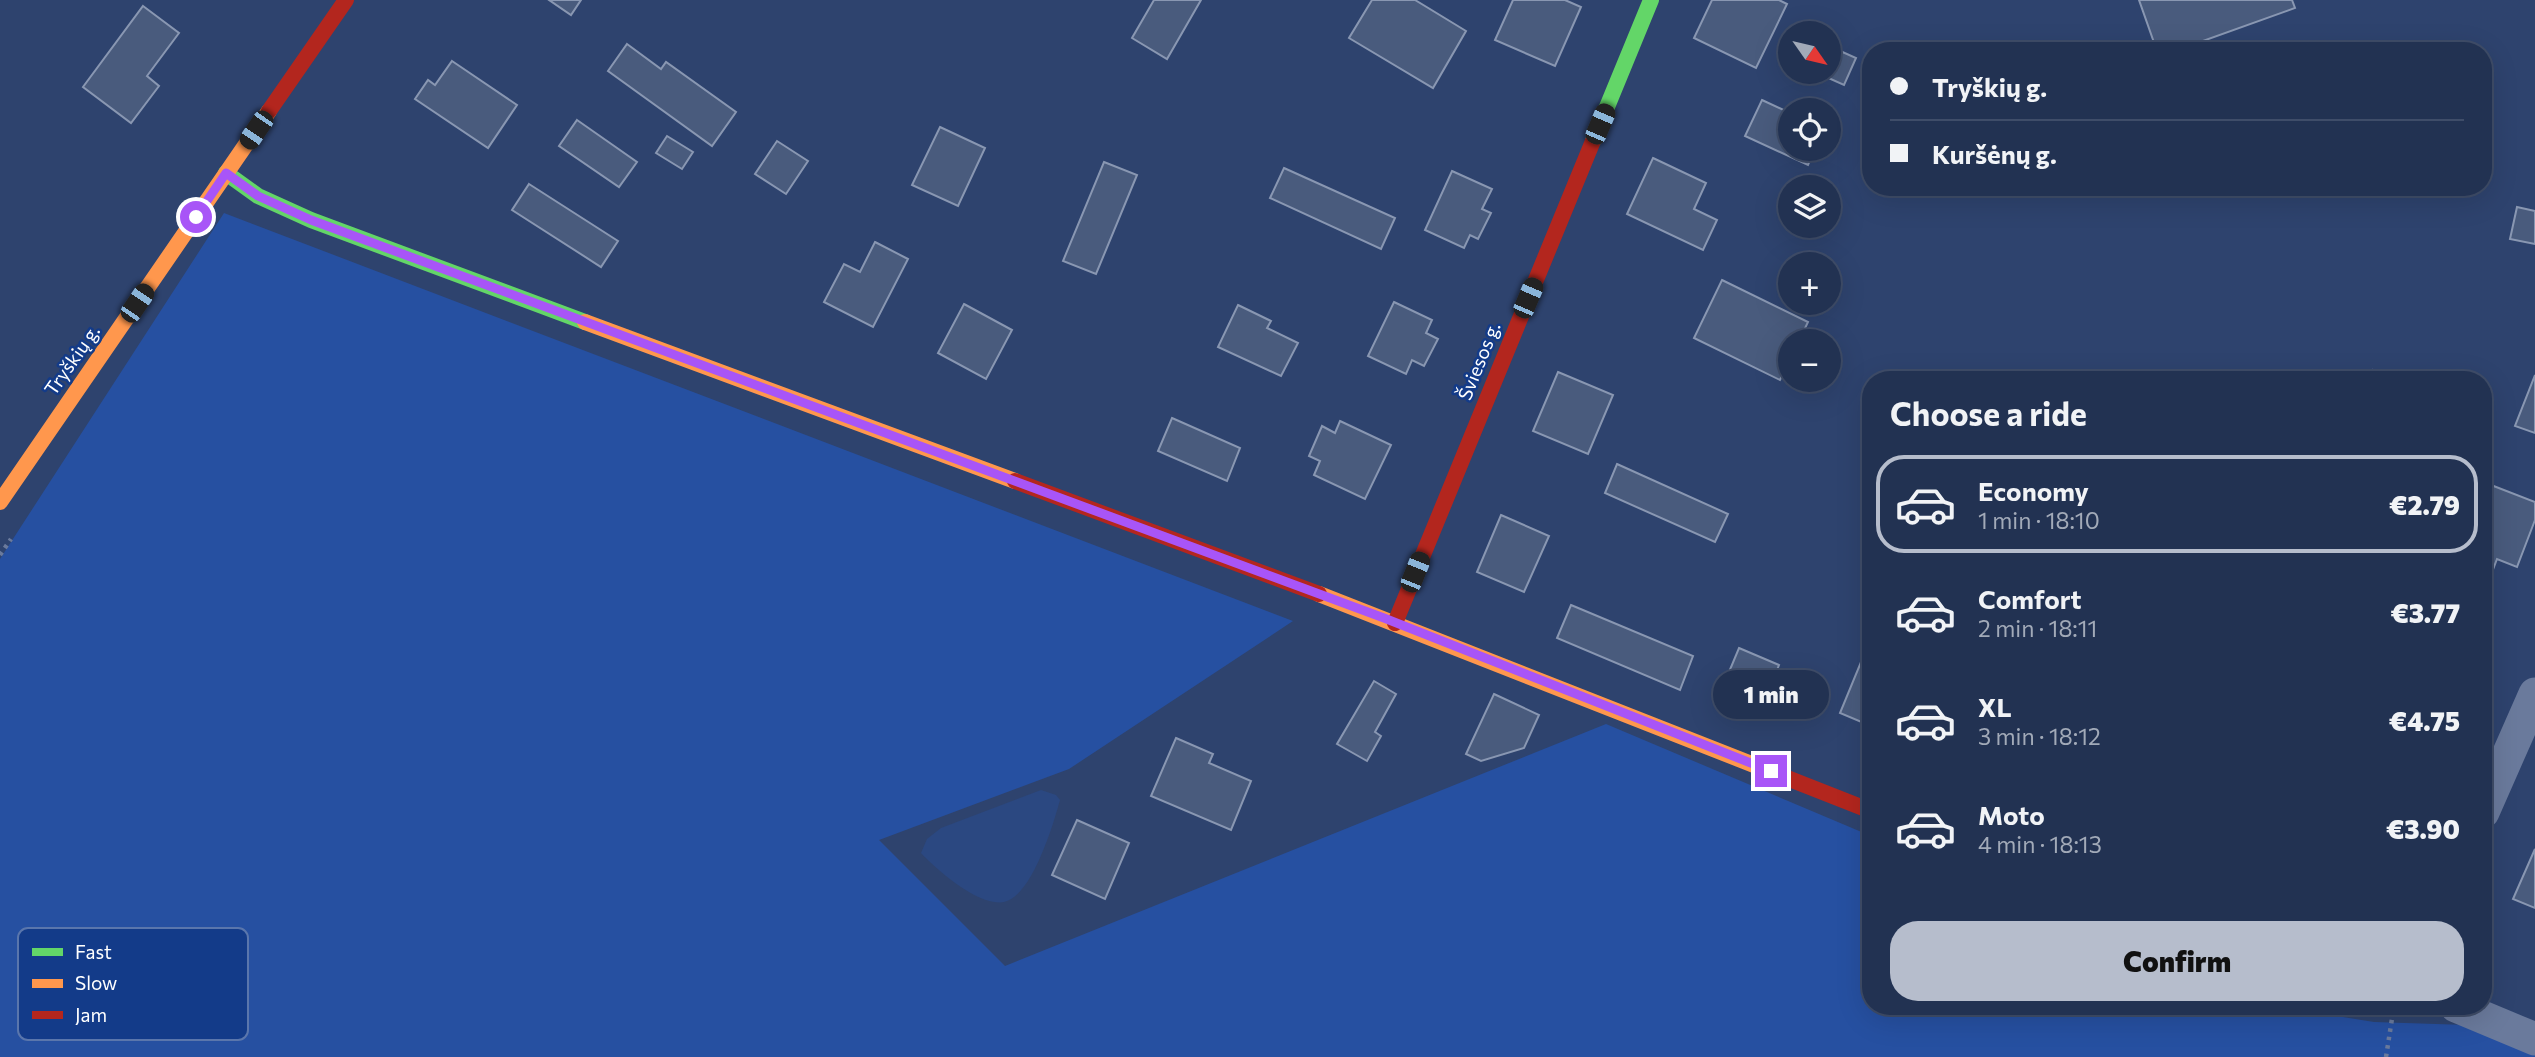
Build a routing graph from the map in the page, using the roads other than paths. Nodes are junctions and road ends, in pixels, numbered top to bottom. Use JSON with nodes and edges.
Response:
{"nodes":[{"id":1,"x":346,"y":0,"type":"edge"},
{"id":2,"x":1651,"y":0,"type":"edge"},
{"id":3,"x":226,"y":173,"type":"junction"},
{"id":4,"x":0,"y":502,"type":"edge"},
{"id":5,"x":1395,"y":622,"type":"junction"},
{"id":6,"x":2535,"y":694,"type":"edge"},
{"id":7,"x":2492,"y":792,"type":"edge"},
{"id":8,"x":1862,"y":807,"type":"edge"},
{"id":9,"x":2478,"y":1015,"type":"edge"},
{"id":10,"x":2535,"y":1039,"type":"edge"}],
"edges":[{"from":1,"to":3,"type":"street","name":"Tryškių g."},
{"from":2,"to":5,"type":"street","name":"Šviesos g."},
{"from":3,"to":4,"type":"street","name":"Tryškių g."},
{"from":3,"to":5,"type":"street"},
{"from":5,"to":8,"type":"street"},
{"from":6,"to":7,"type":"street"},
{"from":9,"to":10,"type":"street"}]}
